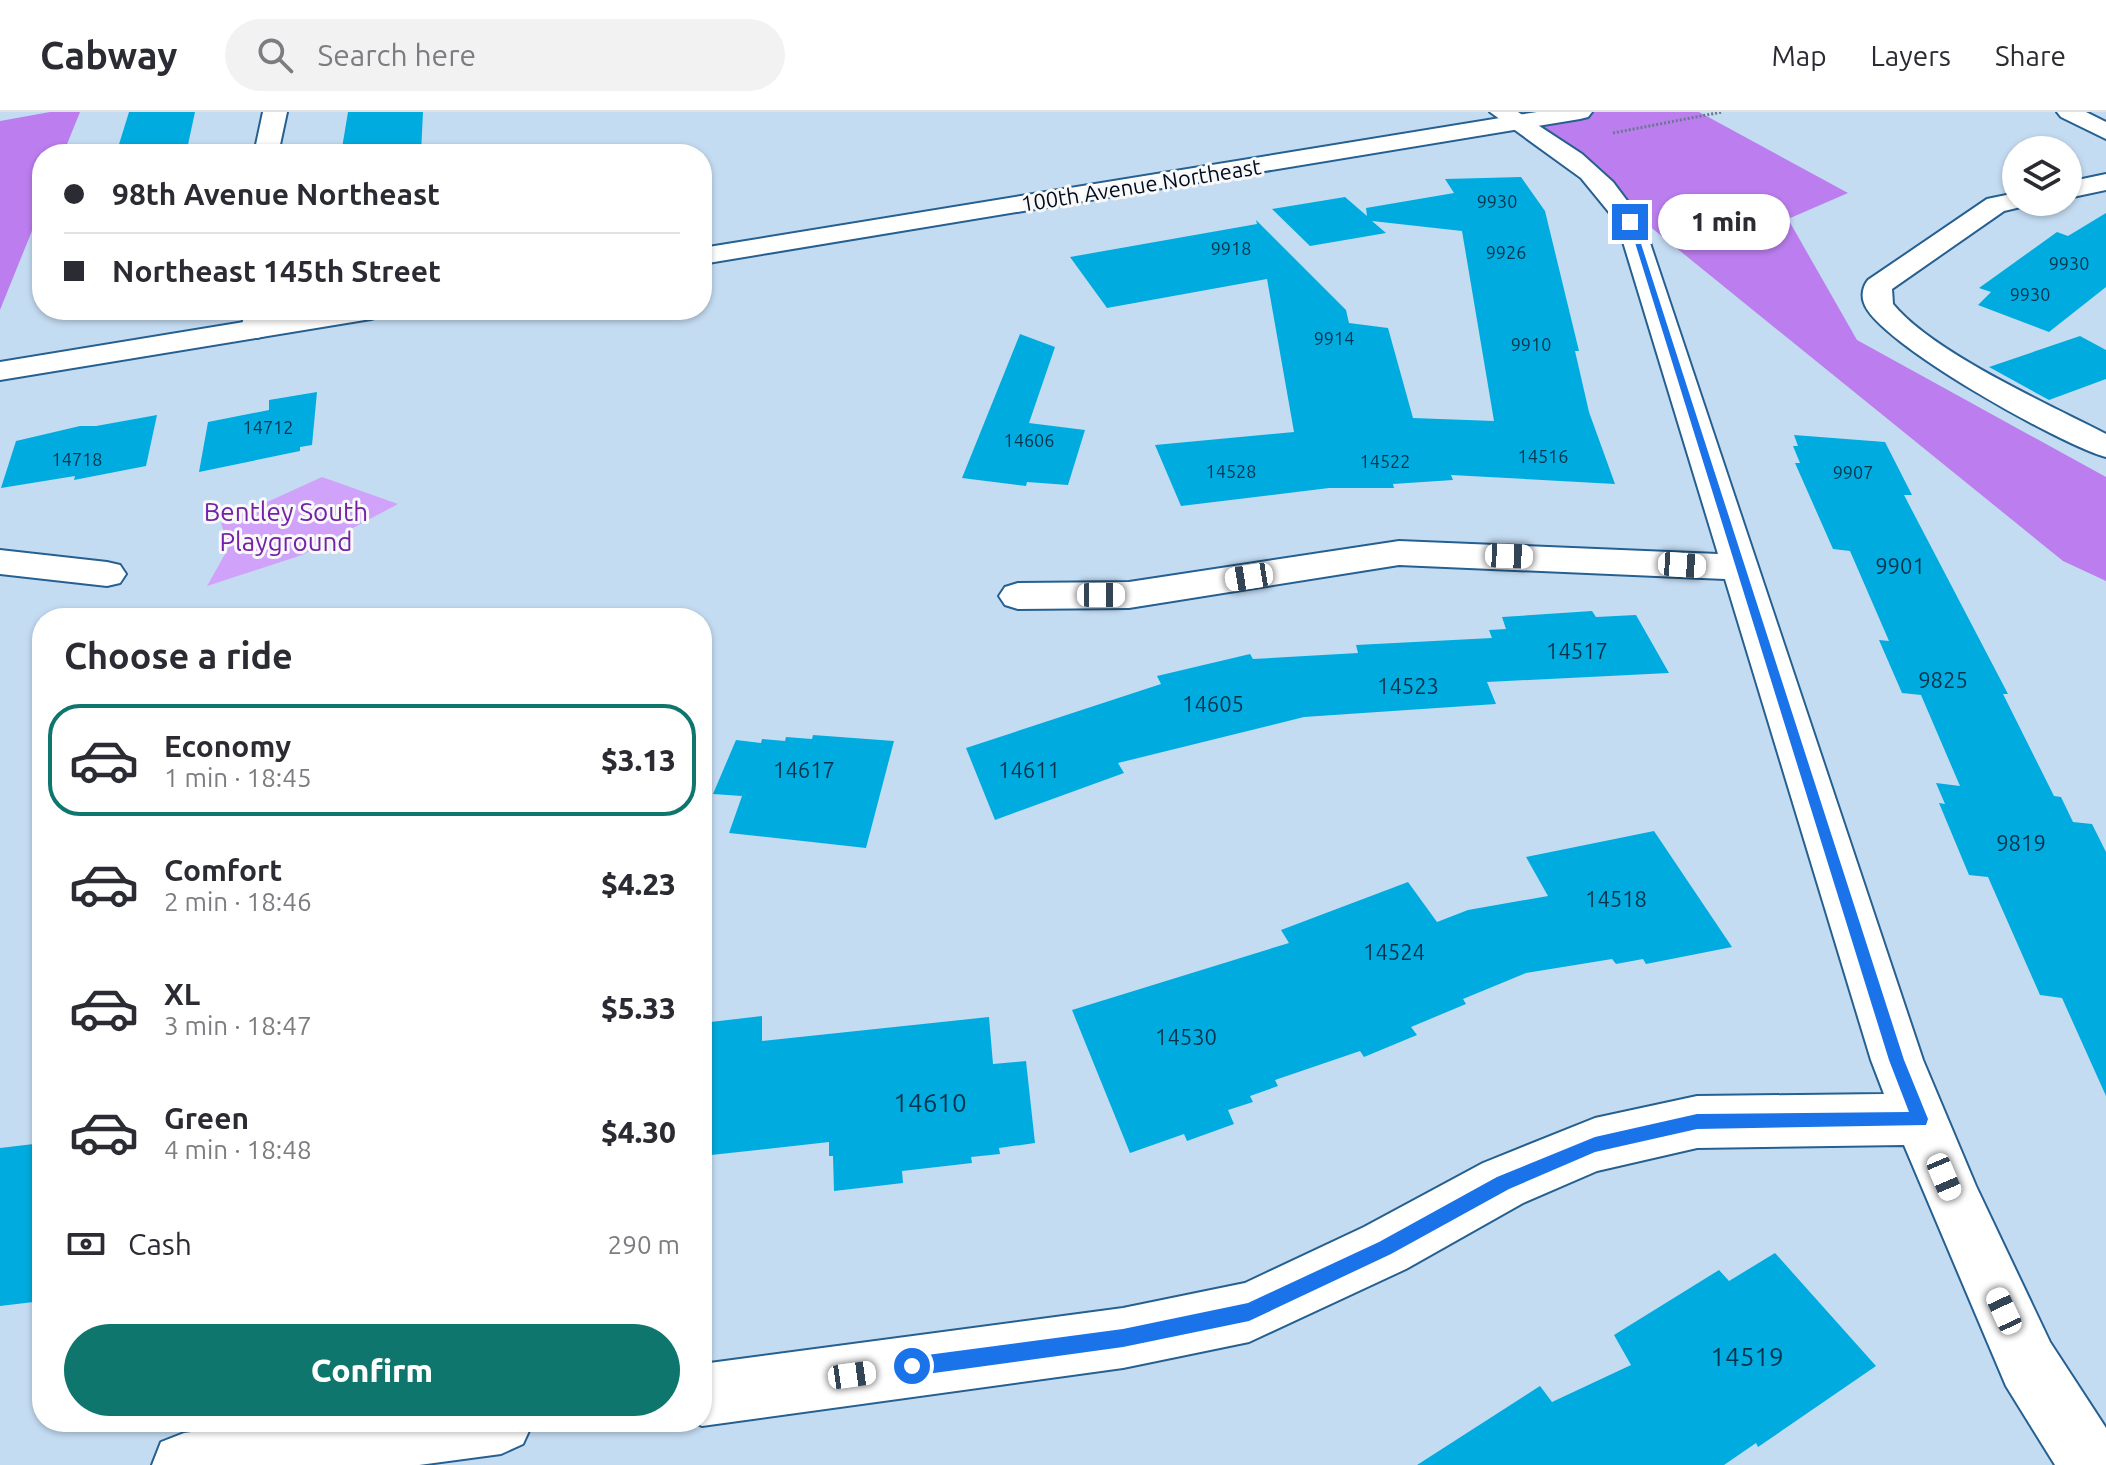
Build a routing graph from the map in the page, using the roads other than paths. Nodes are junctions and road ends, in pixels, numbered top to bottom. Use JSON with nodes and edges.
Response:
{"nodes":[{"id":1,"x":275,"y":112,"type":"edge"},
{"id":2,"x":1580,"y":112,"type":"edge"},
{"id":3,"x":2069,"y":112,"type":"edge"},
{"id":4,"x":1510,"y":117,"type":"edge"},
{"id":5,"x":2106,"y":132,"type":"edge"},
{"id":6,"x":268,"y":144,"type":"edge"},
{"id":7,"x":2106,"y":182,"type":"edge"},
{"id":8,"x":2082,"y":187,"type":"edge"},
{"id":9,"x":2002,"y":204,"type":"edge"},
{"id":10,"x":712,"y":254,"type":"edge"},
{"id":11,"x":253,"y":320,"type":"edge"},
{"id":12,"x":0,"y":371,"type":"edge"},
{"id":13,"x":2106,"y":447,"type":"edge"},
{"id":14,"x":0,"y":562,"type":"edge"},
{"id":15,"x":1741,"y":568,"type":"junction"},
{"id":16,"x":107,"y":574,"type":"dead end"},
{"id":17,"x":1018,"y":596,"type":"dead end"},
{"id":18,"x":1920,"y":1119,"type":"junction"},
{"id":19,"x":712,"y":1394,"type":"edge"},
{"id":20,"x":427,"y":1432,"type":"edge"},
{"id":21,"x":184,"y":1465,"type":"edge"},
{"id":22,"x":2092,"y":1465,"type":"edge"}],
"edges":[{"from":1,"to":6,"type":"street"},
{"from":2,"to":4,"type":"street","name":"100th Avenue Northeast"},
{"from":3,"to":5,"type":"street"},
{"from":4,"to":10,"type":"street","name":"100th Avenue Northeast"},
{"from":4,"to":15,"type":"street"},
{"from":7,"to":8,"type":"street"},
{"from":9,"to":13,"type":"street"},
{"from":11,"to":12,"type":"street"},
{"from":14,"to":16,"type":"street"},
{"from":15,"to":17,"type":"street"},
{"from":15,"to":18,"type":"street"},
{"from":18,"to":19,"type":"street"},
{"from":18,"to":22,"type":"street"},
{"from":20,"to":21,"type":"street"}]}
